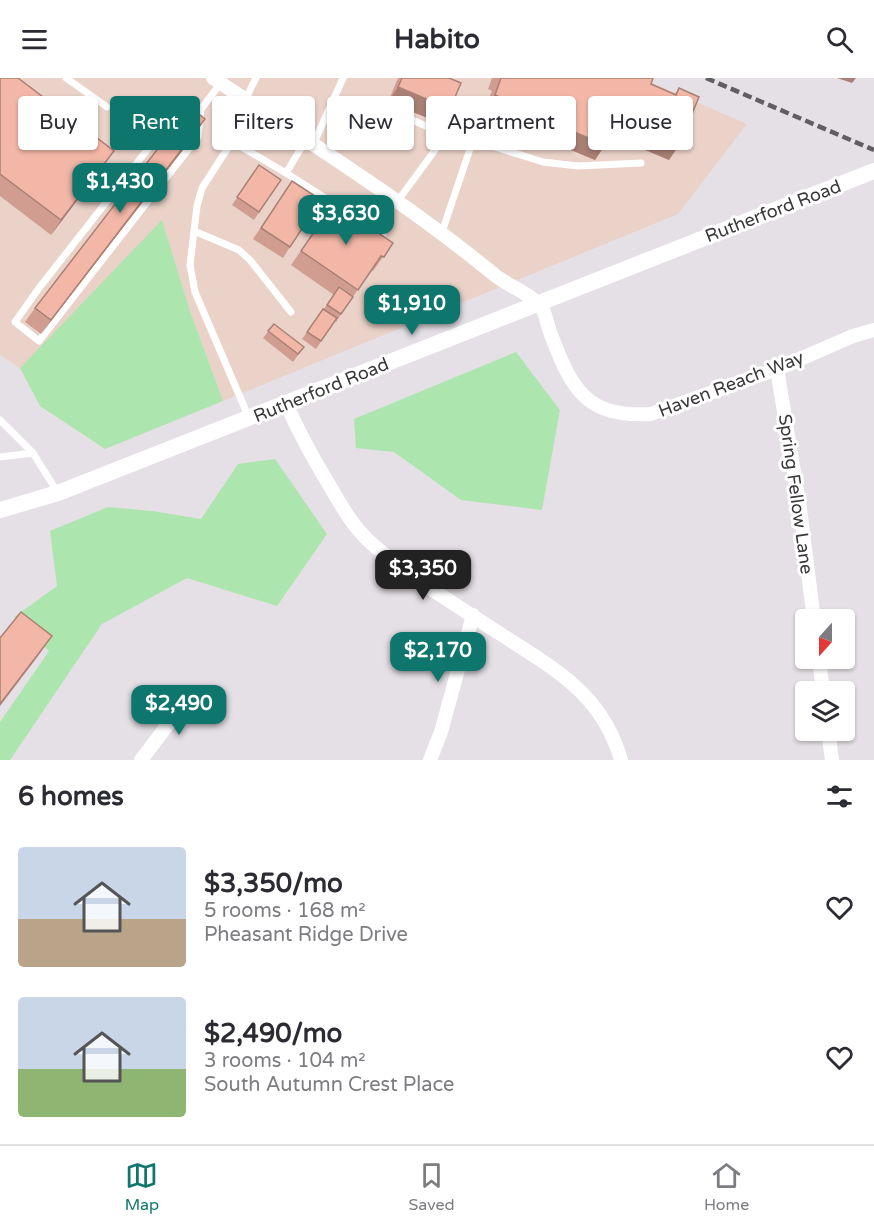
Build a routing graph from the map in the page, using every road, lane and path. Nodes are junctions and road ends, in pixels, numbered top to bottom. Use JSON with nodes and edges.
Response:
{"nodes":[{"id":1,"x":66,"y":78,"type":"edge"},
{"id":2,"x":256,"y":78,"type":"edge"},
{"id":3,"x":343,"y":78,"type":"edge"},
{"id":4,"x":217,"y":80,"type":"edge"},
{"id":5,"x":240,"y":96,"type":"edge"},
{"id":6,"x":252,"y":96,"type":"edge"},
{"id":7,"x":107,"y":107,"type":"dead end"},
{"id":8,"x":201,"y":109,"type":"junction"},
{"id":9,"x":426,"y":127,"type":"edge"},
{"id":10,"x":315,"y":132,"type":"edge"},
{"id":11,"x":315,"y":147,"type":"edge"},
{"id":12,"x":227,"y":150,"type":"edge"},
{"id":13,"x":246,"y":150,"type":"edge"},
{"id":14,"x":304,"y":150,"type":"edge"},
{"id":15,"x":435,"y":150,"type":"edge"},
{"id":16,"x":470,"y":150,"type":"edge"},
{"id":17,"x":505,"y":150,"type":"edge"},
{"id":18,"x":328,"y":155,"type":"junction"},
{"id":19,"x":641,"y":163,"type":"dead end"},
{"id":20,"x":874,"y":171,"type":"edge"},
{"id":21,"x":286,"y":173,"type":"junction"},
{"id":22,"x":397,"y":202,"type":"junction"},
{"id":23,"x":194,"y":231,"type":"junction"},
{"id":24,"x":442,"y":232,"type":"junction"},
{"id":25,"x":383,"y":235,"type":"edge"},
{"id":26,"x":540,"y":304,"type":"junction"},
{"id":27,"x":291,"y":312,"type":"dead end"},
{"id":28,"x":874,"y":330,"type":"edge"},
{"id":29,"x":777,"y":369,"type":"junction"},
{"id":30,"x":286,"y":403,"type":"junction"},
{"id":31,"x":249,"y":418,"type":"junction"},
{"id":32,"x":0,"y":420,"type":"edge"},
{"id":33,"x":33,"y":453,"type":"junction"},
{"id":34,"x":0,"y":457,"type":"edge"},
{"id":35,"x":58,"y":493,"type":"junction"},
{"id":36,"x":0,"y":510,"type":"edge"},
{"id":37,"x":813,"y":609,"type":"edge"},
{"id":38,"x":473,"y":615,"type":"junction"},
{"id":39,"x":191,"y":694,"type":"dead end"},
{"id":40,"x":829,"y":741,"type":"edge"},
{"id":41,"x":141,"y":760,"type":"edge"},
{"id":42,"x":430,"y":760,"type":"edge"},
{"id":43,"x":621,"y":760,"type":"edge"},
{"id":44,"x":832,"y":760,"type":"edge"}],
"edges":[{"from":1,"to":7,"type":"lane"},
{"from":2,"to":6,"type":"lane"},
{"from":3,"to":10,"type":"lane"},
{"from":4,"to":5,"type":"street"},
{"from":4,"to":8,"type":"lane"},
{"from":8,"to":8,"type":"lane"},
{"from":9,"to":18,"type":"lane"},
{"from":11,"to":18,"type":"street"},
{"from":12,"to":23,"type":"lane"},
{"from":13,"to":21,"type":"lane"},
{"from":14,"to":21,"type":"lane"},
{"from":15,"to":22,"type":"lane"},
{"from":16,"to":24,"type":"lane"},
{"from":17,"to":19,"type":"lane"},
{"from":18,"to":22,"type":"street"},
{"from":20,"to":26,"type":"street","name":"Rutherford Road"},
{"from":21,"to":25,"type":"lane"},
{"from":22,"to":24,"type":"street"},
{"from":23,"to":27,"type":"lane"},
{"from":23,"to":31,"type":"lane"},
{"from":24,"to":26,"type":"street"},
{"from":26,"to":29,"type":"street","name":"Haven Reach Way"},
{"from":26,"to":30,"type":"street","name":"Rutherford Road"},
{"from":28,"to":29,"type":"street","name":"Haven Reach Way"},
{"from":29,"to":37,"type":"street","name":"Spring Fellow Lane"},
{"from":30,"to":31,"type":"street","name":"Rutherford Road"},
{"from":30,"to":38,"type":"street"},
{"from":31,"to":35,"type":"street","name":"Rutherford Road"},
{"from":32,"to":33,"type":"lane"},
{"from":33,"to":34,"type":"lane"},
{"from":33,"to":35,"type":"lane"},
{"from":35,"to":36,"type":"street","name":"Rutherford Road"},
{"from":38,"to":42,"type":"street"},
{"from":38,"to":43,"type":"street"},
{"from":39,"to":41,"type":"street"},
{"from":40,"to":44,"type":"street"}]}
